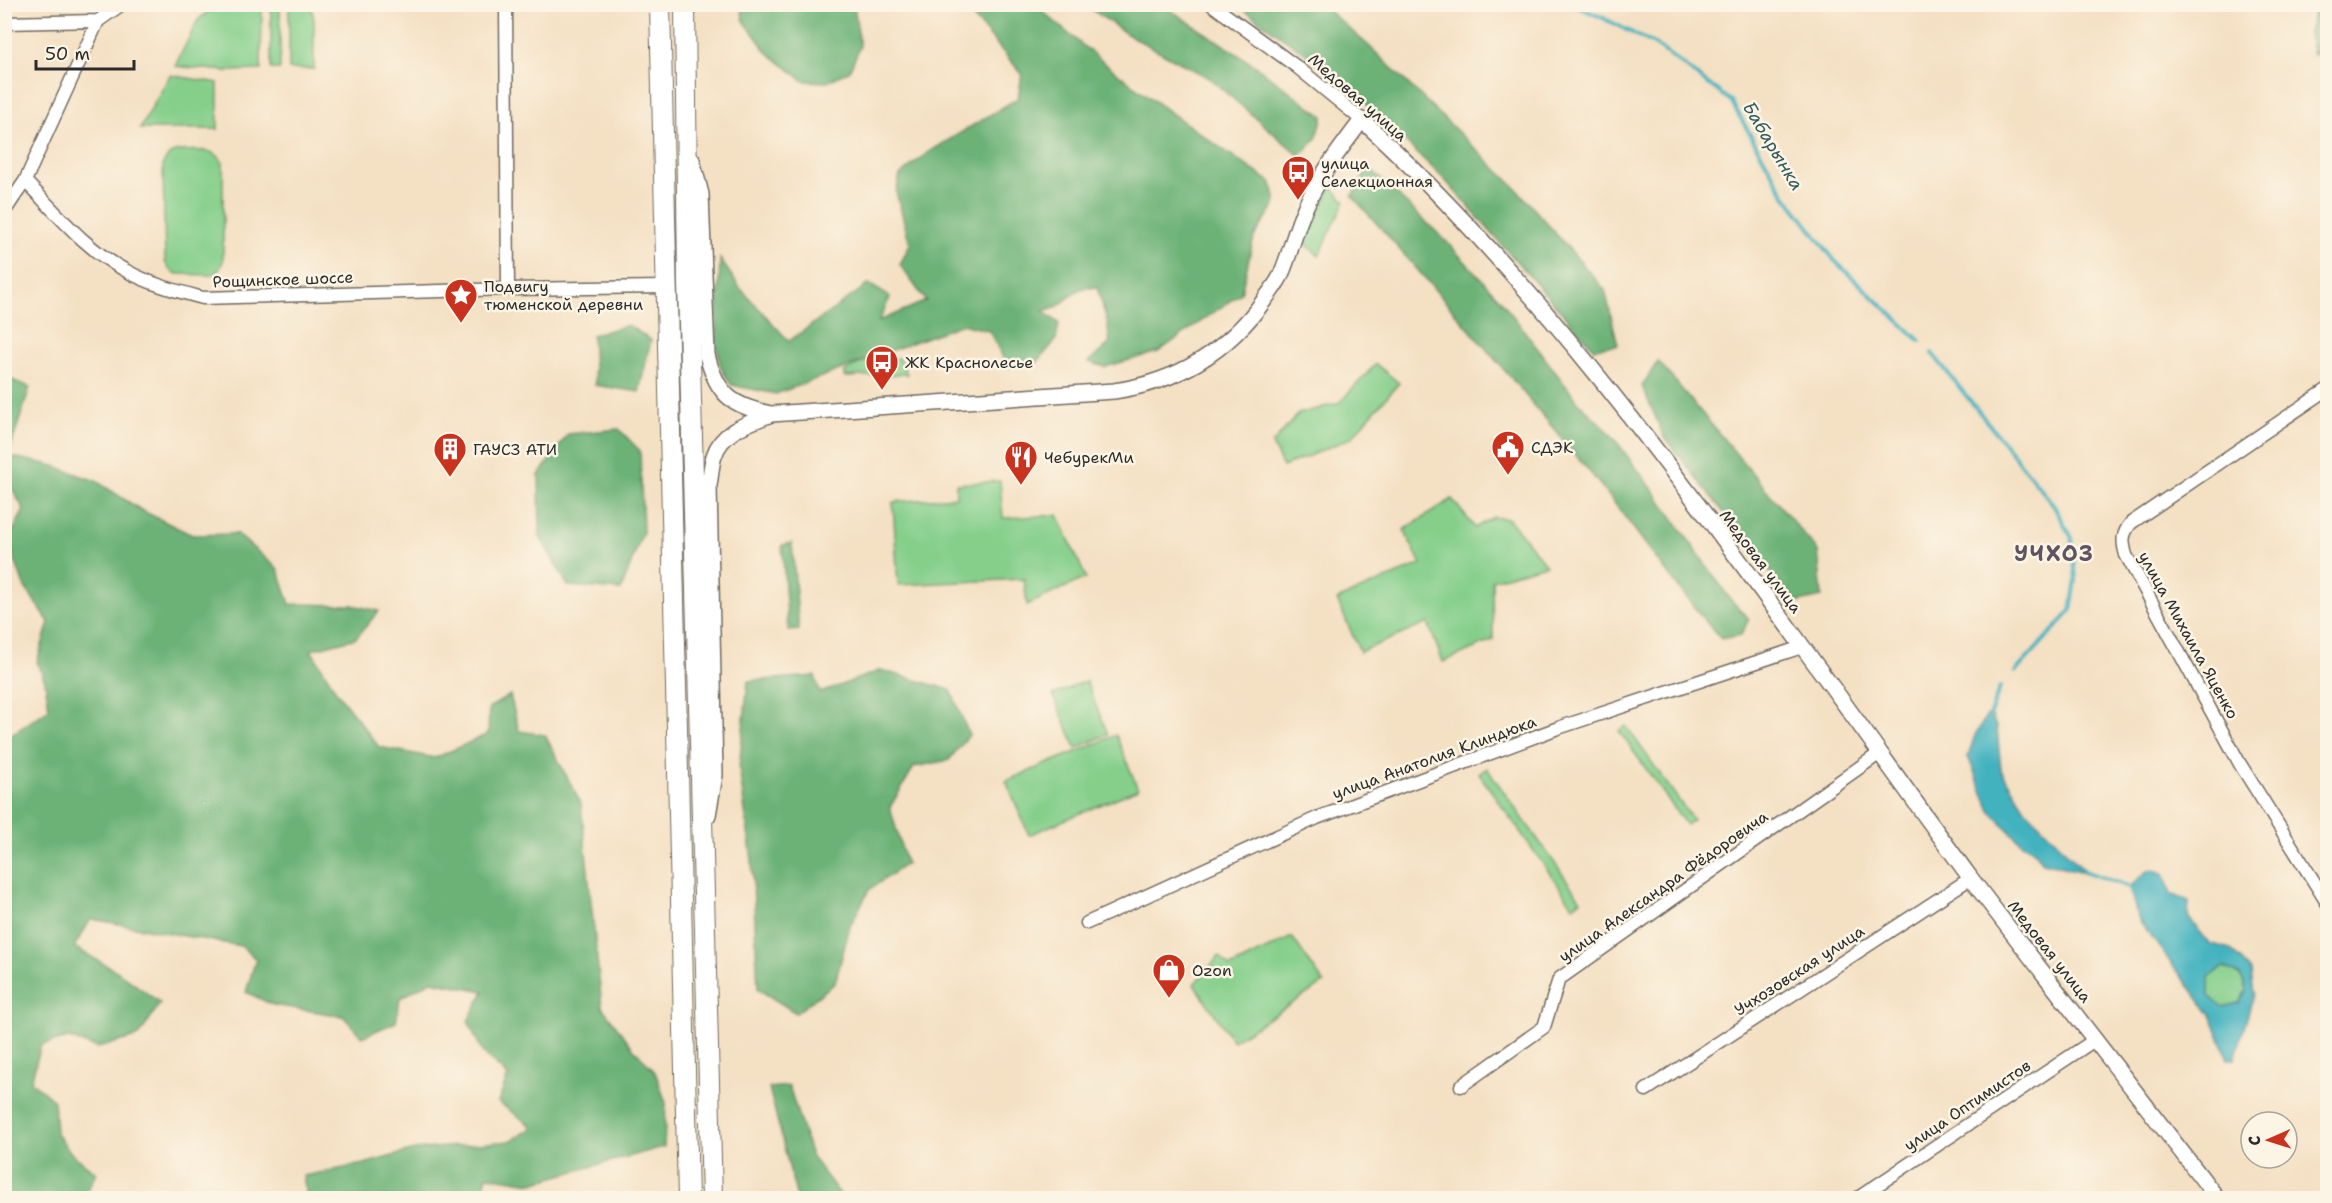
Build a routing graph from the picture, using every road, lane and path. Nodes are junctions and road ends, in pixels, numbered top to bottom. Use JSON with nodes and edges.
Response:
{"nodes":[{"id":1,"x":122,"y":4,"type":"edge"},
{"id":2,"x":506,"y":4,"type":"edge"},
{"id":3,"x":650,"y":4,"type":"edge"},
{"id":4,"x":660,"y":4,"type":"edge"},
{"id":5,"x":685,"y":4,"type":"edge"},
{"id":6,"x":694,"y":4,"type":"edge"},
{"id":7,"x":1212,"y":4,"type":"edge"},
{"id":8,"x":98,"y":21,"type":"junction"},
{"id":9,"x":4,"y":23,"type":"edge"},
{"id":10,"x":661,"y":112,"type":"junction"},
{"id":11,"x":1362,"y":120,"type":"junction"},
{"id":12,"x":686,"y":140,"type":"junction"},
{"id":13,"x":25,"y":181,"type":"junction"},
{"id":14,"x":4,"y":212,"type":"edge"},
{"id":15,"x":666,"y":287,"type":"junction"},
{"id":16,"x":508,"y":289,"type":"junction"},
{"id":17,"x":2328,"y":389,"type":"edge"},
{"id":18,"x":771,"y":414,"type":"junction"},
{"id":19,"x":1802,"y":647,"type":"junction"},
{"id":20,"x":1880,"y":753,"type":"junction"},
{"id":21,"x":703,"y":842,"type":"junction"},
{"id":22,"x":1971,"y":878,"type":"junction"},
{"id":23,"x":2328,"y":904,"type":"edge"},
{"id":24,"x":1087,"y":923,"type":"dead end"},
{"id":25,"x":2096,"y":1039,"type":"junction"},
{"id":26,"x":1461,"y":1086,"type":"dead end"},
{"id":27,"x":1646,"y":1090,"type":"dead end"},
{"id":28,"x":688,"y":1198,"type":"edge"},
{"id":29,"x":712,"y":1198,"type":"edge"},
{"id":30,"x":1858,"y":1198,"type":"edge"},
{"id":31,"x":2217,"y":1198,"type":"edge"}],
"edges":[{"from":1,"to":8,"type":"street"},
{"from":2,"to":16,"type":"street"},
{"from":3,"to":10,"type":"main road"},
{"from":4,"to":10,"type":"main road"},
{"from":5,"to":12,"type":"main road"},
{"from":6,"to":12,"type":"main road"},
{"from":7,"to":11,"type":"street","name":"Медовая улица"},
{"from":8,"to":9,"type":"street"},
{"from":8,"to":13,"type":"street"},
{"from":10,"to":15,"type":"main road"},
{"from":11,"to":18,"type":"street"},
{"from":11,"to":19,"type":"street","name":"Медовая улица"},
{"from":12,"to":18,"type":"street"},
{"from":12,"to":21,"type":"main road"},
{"from":13,"to":14,"type":"street"},
{"from":13,"to":16,"type":"street","name":"Рощинское шоссе"},
{"from":15,"to":16,"type":"street","name":"Рощинское шоссе"},
{"from":15,"to":28,"type":"main road"},
{"from":17,"to":23,"type":"street","name":"улица Михаила Яценко"},
{"from":18,"to":21,"type":"street"},
{"from":19,"to":20,"type":"street","name":"Медовая улица"},
{"from":19,"to":24,"type":"street","name":"улица Анатолия Клиндюка"},
{"from":20,"to":22,"type":"street","name":"Медовая улица"},
{"from":20,"to":26,"type":"street","name":"улица Александра Фёдоровича"},
{"from":21,"to":29,"type":"main road"},
{"from":22,"to":25,"type":"street","name":"Медовая улица"},
{"from":22,"to":27,"type":"street","name":"Учхозовская улица"},
{"from":25,"to":30,"type":"street","name":"улица Оптимистов"},
{"from":25,"to":31,"type":"street","name":"Медовая улица"}]}
